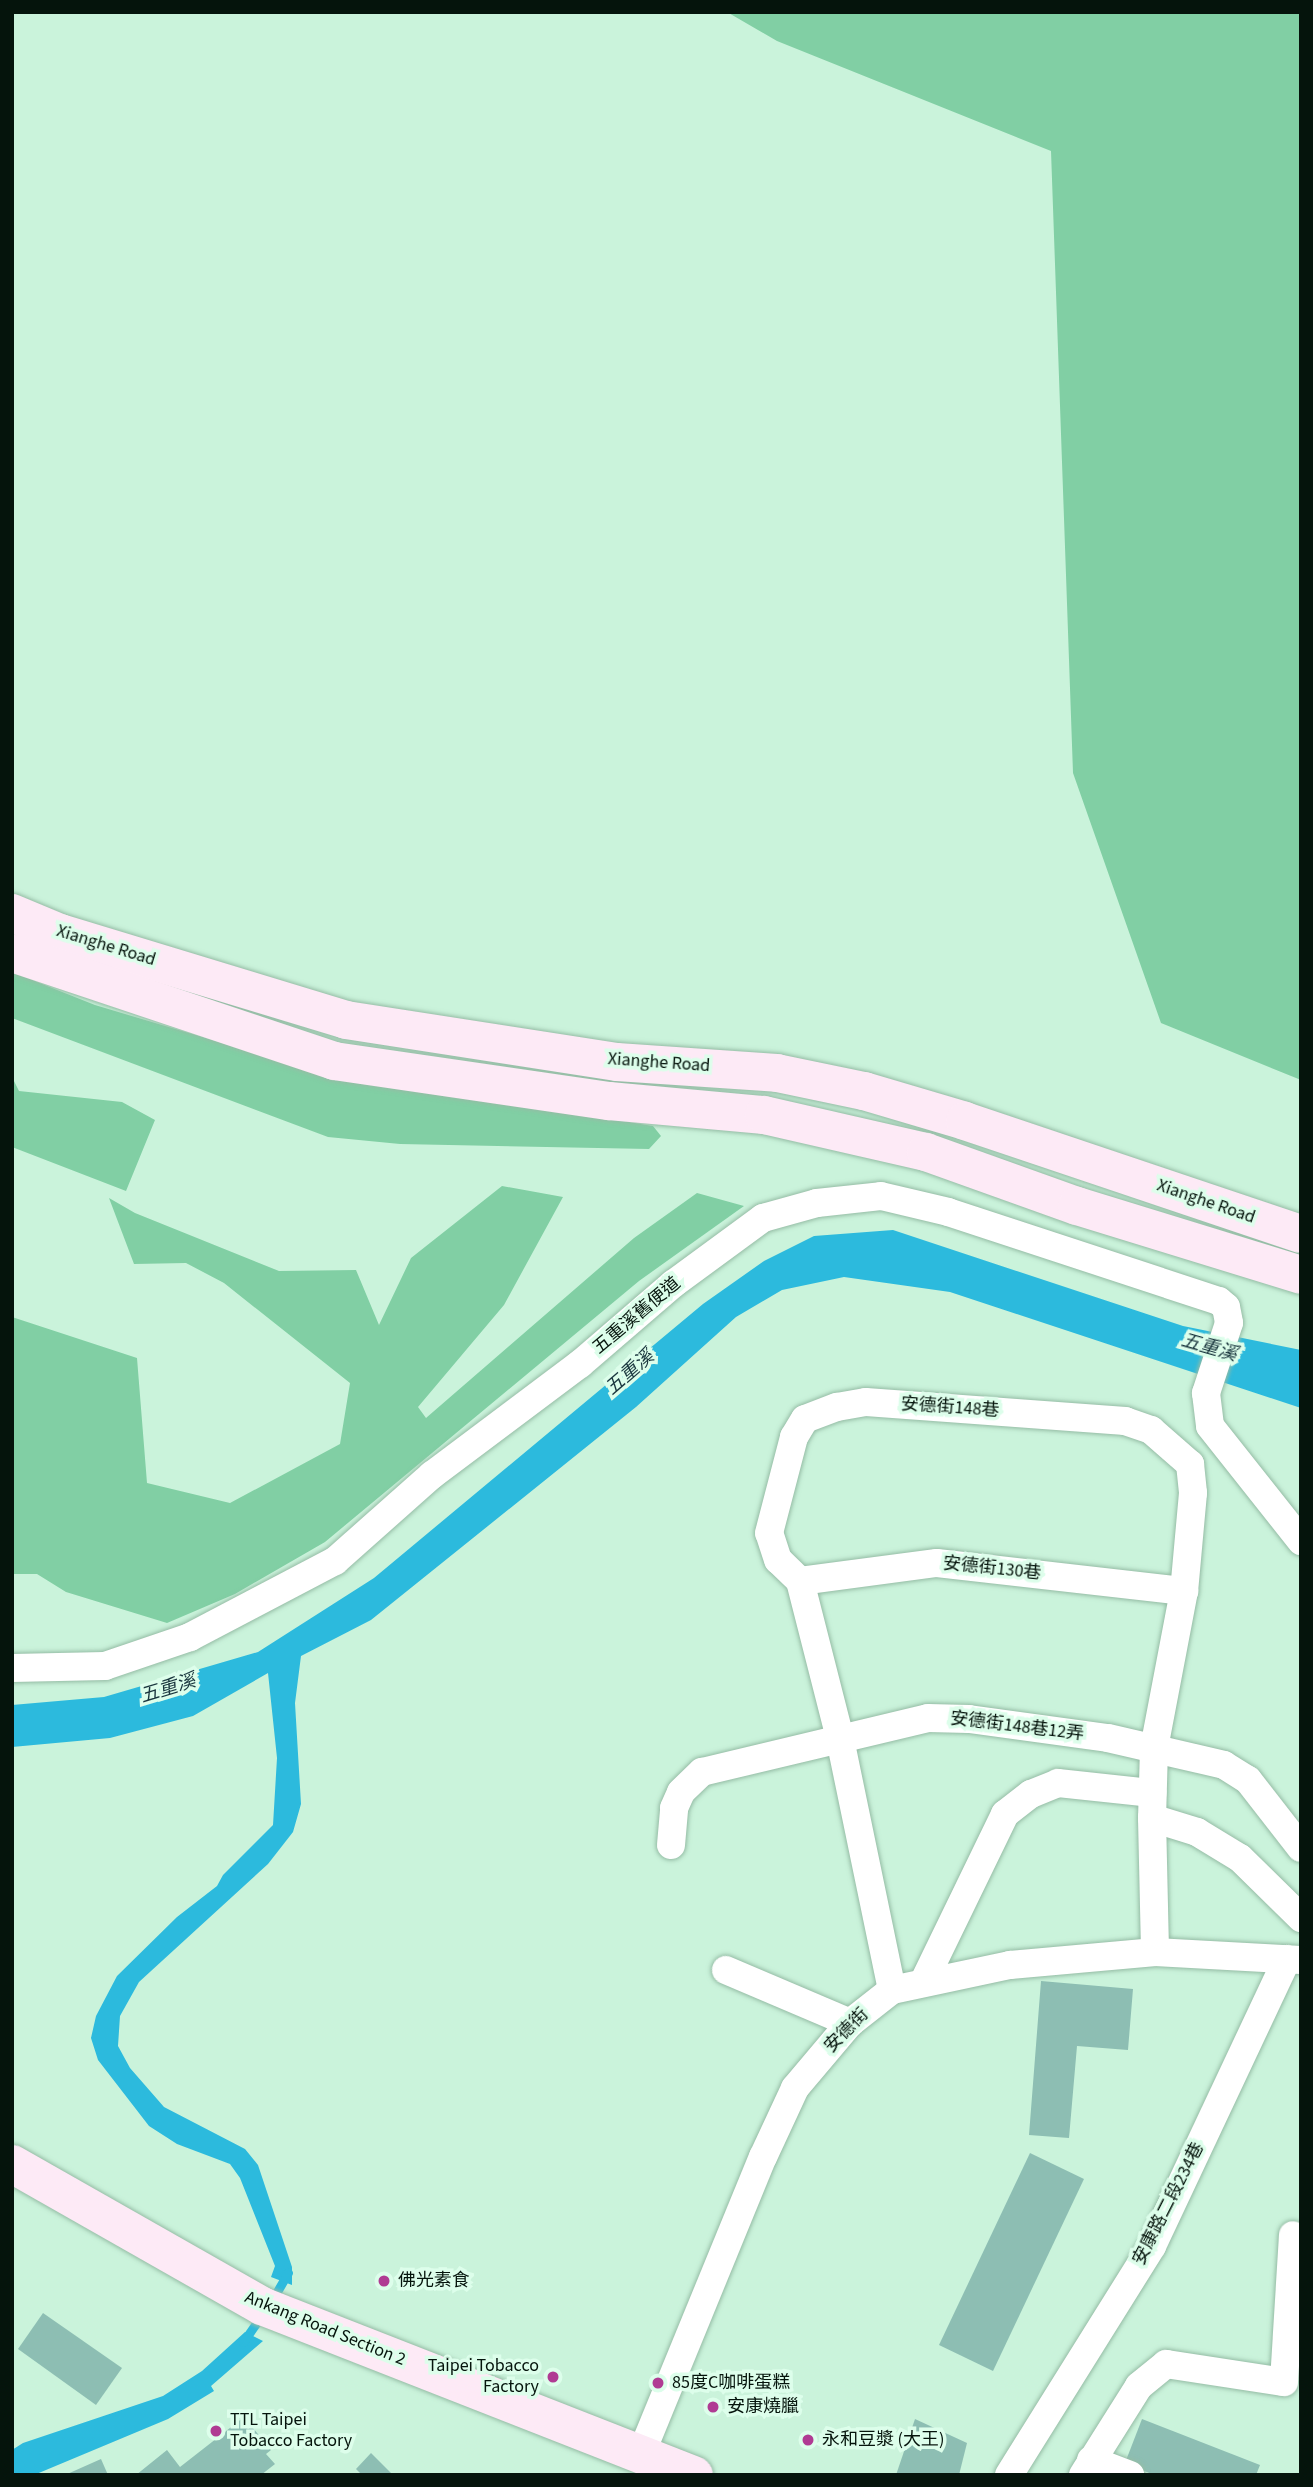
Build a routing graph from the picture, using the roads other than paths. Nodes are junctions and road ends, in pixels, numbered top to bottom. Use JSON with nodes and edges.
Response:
{"nodes":[{"id":1,"x":12,"y":913,"type":"edge"},
{"id":2,"x":12,"y":953,"type":"edge"},
{"id":3,"x":1301,"y":1234,"type":"edge"},
{"id":4,"x":1301,"y":1275,"type":"edge"},
{"id":5,"x":1301,"y":1541,"type":"edge"},
{"id":6,"x":800,"y":1581,"type":"junction"},
{"id":7,"x":1184,"y":1591,"type":"junction"},
{"id":8,"x":12,"y":1668,"type":"edge"},
{"id":9,"x":840,"y":1738,"type":"junction"},
{"id":10,"x":1154,"y":1748,"type":"junction"},
{"id":11,"x":1152,"y":1806,"type":"junction"},
{"id":12,"x":671,"y":1845,"type":"dead end"},
{"id":13,"x":1301,"y":1848,"type":"edge"},
{"id":14,"x":1301,"y":1918,"type":"edge"},
{"id":15,"x":1155,"y":1952,"type":"junction"},
{"id":16,"x":1294,"y":1959,"type":"edge"},
{"id":17,"x":726,"y":1970,"type":"dead end"},
{"id":18,"x":923,"y":1981,"type":"junction"},
{"id":19,"x":892,"y":1990,"type":"junction"},
{"id":20,"x":850,"y":2024,"type":"junction"},
{"id":21,"x":12,"y":2164,"type":"edge"},
{"id":22,"x":1293,"y":2235,"type":"dead end"},
{"id":23,"x":641,"y":2454,"type":"junction"},
{"id":24,"x":1087,"y":2468,"type":"edge"},
{"id":25,"x":694,"y":2475,"type":"edge"},
{"id":26,"x":1009,"y":2475,"type":"edge"},
{"id":27,"x":1130,"y":2475,"type":"edge"}],
"edges":[{"from":1,"to":3,"type":"main road","name":"Xianghe Road"},
{"from":2,"to":4,"type":"main road","name":"Xianghe Road"},
{"from":5,"to":8,"type":"street","name":"五重溪舊便道"},
{"from":6,"to":7,"type":"street","name":"安德街130巷"},
{"from":6,"to":7,"type":"street","name":"安德街148巷"},
{"from":6,"to":9,"type":"street","name":"安德街148巷"},
{"from":7,"to":10,"type":"street","name":"安德街148巷"},
{"from":9,"to":10,"type":"street","name":"安德街148巷12弄"},
{"from":9,"to":12,"type":"street","name":"安德街148巷12弄"},
{"from":9,"to":19,"type":"street","name":"安德街148巷"},
{"from":10,"to":11,"type":"street","name":"安德街148巷"},
{"from":10,"to":13,"type":"street","name":"安德街148巷12弄"},
{"from":11,"to":14,"type":"street"},
{"from":11,"to":15,"type":"street","name":"安德街148巷"},
{"from":11,"to":18,"type":"street"},
{"from":15,"to":16,"type":"street","name":"安德街"},
{"from":15,"to":18,"type":"street","name":"安德街"},
{"from":16,"to":26,"type":"street","name":"安康路二段234巷"},
{"from":17,"to":20,"type":"street"},
{"from":18,"to":19,"type":"street","name":"安德街"},
{"from":19,"to":20,"type":"street","name":"安德街"},
{"from":20,"to":23,"type":"street","name":"安德街"},
{"from":21,"to":23,"type":"main road","name":"Ankang Road Section 2"},
{"from":22,"to":24,"type":"street"},
{"from":23,"to":25,"type":"main road","name":"Ankang Road Section 2"},
{"from":24,"to":27,"type":"street"}]}
